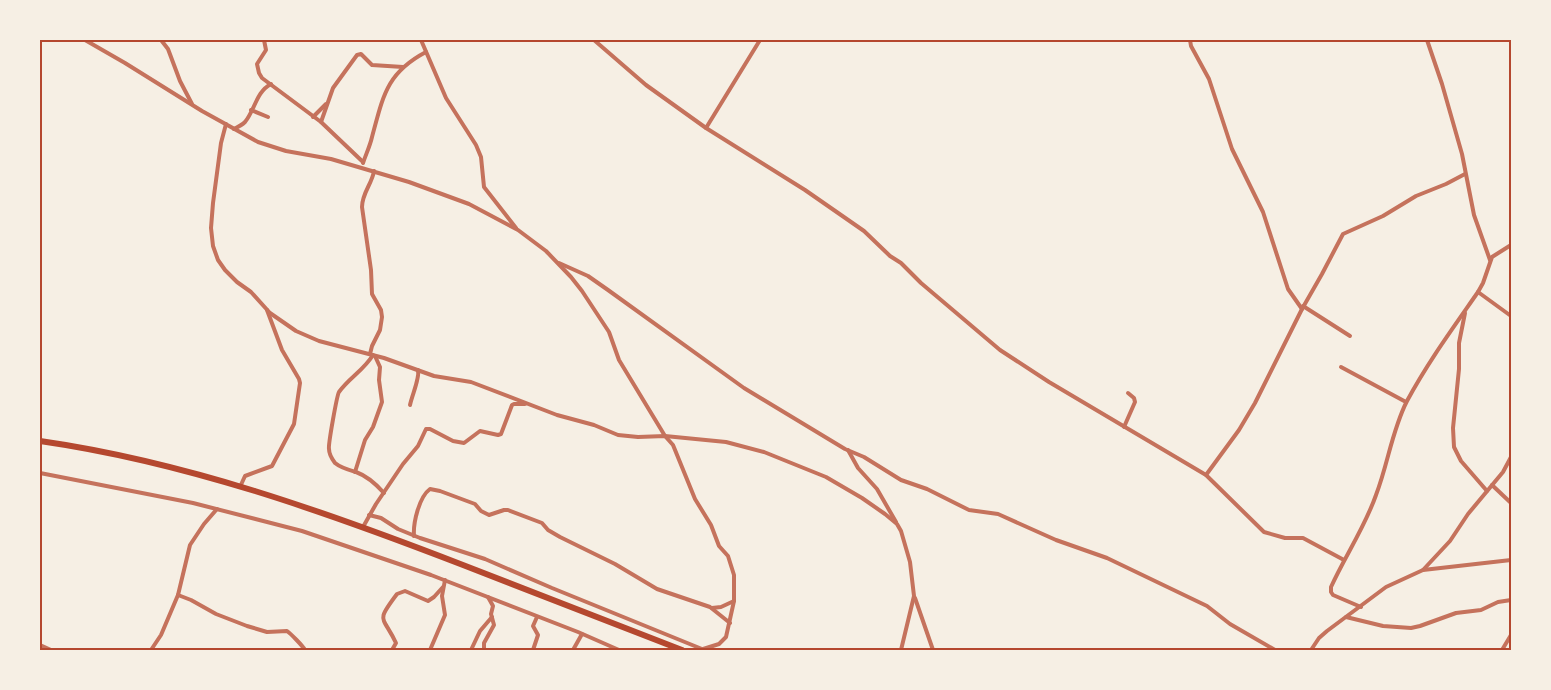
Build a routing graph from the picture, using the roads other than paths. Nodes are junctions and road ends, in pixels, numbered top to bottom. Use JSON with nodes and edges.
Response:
{"nodes":[{"id":1,"x":85,"y":40,"type":"edge"},
{"id":2,"x":161,"y":40,"type":"edge"},
{"id":3,"x":264,"y":40,"type":"edge"},
{"id":4,"x":422,"y":40,"type":"edge"},
{"id":5,"x":594,"y":40,"type":"edge"},
{"id":6,"x":760,"y":40,"type":"edge"},
{"id":7,"x":1190,"y":40,"type":"edge"},
{"id":8,"x":1426,"y":40,"type":"edge"},
{"id":9,"x":426,"y":52,"type":"junction"},
{"id":10,"x":403,"y":67,"type":"junction"},
{"id":11,"x":271,"y":84,"type":"junction"},
{"id":12,"x":327,"y":102,"type":"junction"},
{"id":13,"x":193,"y":106,"type":"junction"},
{"id":14,"x":251,"y":110,"type":"junction"},
{"id":15,"x":268,"y":117,"type":"dead end"},
{"id":16,"x":313,"y":117,"type":"junction"},
{"id":17,"x":321,"y":122,"type":"junction"},
{"id":18,"x":226,"y":124,"type":"junction"},
{"id":19,"x":706,"y":128,"type":"junction"},
{"id":20,"x":234,"y":129,"type":"junction"},
{"id":21,"x":362,"y":165,"type":"junction"},
{"id":22,"x":374,"y":171,"type":"junction"},
{"id":23,"x":1465,"y":174,"type":"junction"},
{"id":24,"x":518,"y":230,"type":"junction"},
{"id":25,"x":1511,"y":245,"type":"edge"},
{"id":26,"x":1490,"y":260,"type":"junction"},
{"id":27,"x":557,"y":262,"type":"junction"},
{"id":28,"x":1478,"y":292,"type":"junction"},
{"id":29,"x":1303,"y":307,"type":"junction"},
{"id":30,"x":267,"y":310,"type":"junction"},
{"id":31,"x":1465,"y":311,"type":"junction"},
{"id":32,"x":1511,"y":316,"type":"edge"},
{"id":33,"x":1350,"y":336,"type":"dead end"},
{"id":34,"x":373,"y":355,"type":"junction"},
{"id":35,"x":1341,"y":367,"type":"dead end"},
{"id":36,"x":418,"y":370,"type":"junction"},
{"id":37,"x":1128,"y":393,"type":"dead end"},
{"id":38,"x":1406,"y":402,"type":"junction"},
{"id":39,"x":528,"y":404,"type":"junction"},
{"id":40,"x":410,"y":405,"type":"dead end"},
{"id":41,"x":1124,"y":427,"type":"junction"},
{"id":42,"x":665,"y":436,"type":"junction"},
{"id":43,"x":40,"y":441,"type":"edge"},
{"id":44,"x":848,"y":450,"type":"junction"},
{"id":45,"x":1511,"y":457,"type":"edge"},
{"id":46,"x":40,"y":472,"type":"edge"},
{"id":47,"x":355,"y":472,"type":"junction"},
{"id":48,"x":1206,"y":475,"type":"junction"},
{"id":49,"x":1492,"y":485,"type":"junction"},
{"id":50,"x":240,"y":487,"type":"junction"},
{"id":51,"x":1487,"y":491,"type":"junction"},
{"id":52,"x":384,"y":493,"type":"junction"},
{"id":53,"x":1511,"y":503,"type":"edge"},
{"id":54,"x":217,"y":509,"type":"junction"},
{"id":55,"x":368,"y":515,"type":"junction"},
{"id":56,"x":897,"y":524,"type":"junction"},
{"id":57,"x":363,"y":526,"type":"junction"},
{"id":58,"x":414,"y":536,"type":"junction"},
{"id":59,"x":1344,"y":560,"type":"junction"},
{"id":60,"x":1511,"y":560,"type":"edge"},
{"id":61,"x":1423,"y":570,"type":"junction"},
{"id":62,"x":445,"y":580,"type":"junction"},
{"id":63,"x":443,"y":587,"type":"junction"},
{"id":64,"x":178,"y":595,"type":"junction"},
{"id":65,"x":914,"y":596,"type":"junction"},
{"id":66,"x":488,"y":597,"type":"junction"},
{"id":67,"x":1511,"y":600,"type":"edge"},
{"id":68,"x":734,"y":601,"type":"junction"},
{"id":69,"x":1361,"y":606,"type":"junction"},
{"id":70,"x":710,"y":607,"type":"junction"},
{"id":71,"x":537,"y":617,"type":"junction"},
{"id":72,"x":1346,"y":617,"type":"junction"},
{"id":73,"x":492,"y":618,"type":"junction"},
{"id":74,"x":730,"y":622,"type":"junction"},
{"id":75,"x":582,"y":634,"type":"junction"},
{"id":76,"x":1511,"y":635,"type":"edge"},
{"id":77,"x":40,"y":645,"type":"edge"},
{"id":78,"x":51,"y":650,"type":"edge"},
{"id":79,"x":151,"y":650,"type":"edge"},
{"id":80,"x":305,"y":650,"type":"edge"},
{"id":81,"x":392,"y":650,"type":"edge"},
{"id":82,"x":430,"y":650,"type":"edge"},
{"id":83,"x":472,"y":650,"type":"edge"},
{"id":84,"x":484,"y":650,"type":"edge"},
{"id":85,"x":533,"y":650,"type":"edge"},
{"id":86,"x":573,"y":650,"type":"edge"},
{"id":87,"x":619,"y":650,"type":"edge"},
{"id":88,"x":682,"y":650,"type":"edge"},
{"id":89,"x":702,"y":650,"type":"edge"},
{"id":90,"x":901,"y":650,"type":"edge"},
{"id":91,"x":933,"y":650,"type":"edge"},
{"id":92,"x":1275,"y":650,"type":"edge"},
{"id":93,"x":1311,"y":650,"type":"edge"},
{"id":94,"x":1502,"y":650,"type":"edge"}],
"edges":[{"from":1,"to":13,"type":"street"},
{"from":2,"to":13,"type":"street"},
{"from":3,"to":11,"type":"street"},
{"from":4,"to":9,"type":"street"},
{"from":5,"to":19,"type":"street"},
{"from":6,"to":19,"type":"street"},
{"from":7,"to":29,"type":"street"},
{"from":8,"to":23,"type":"street"},
{"from":9,"to":10,"type":"street"},
{"from":9,"to":24,"type":"street"},
{"from":10,"to":12,"type":"street"},
{"from":10,"to":21,"type":"street"},
{"from":11,"to":14,"type":"street"},
{"from":11,"to":16,"type":"street"},
{"from":12,"to":16,"type":"street"},
{"from":12,"to":17,"type":"street"},
{"from":13,"to":18,"type":"street"},
{"from":14,"to":15,"type":"street"},
{"from":14,"to":20,"type":"street"},
{"from":16,"to":17,"type":"street"},
{"from":17,"to":21,"type":"street"},
{"from":18,"to":20,"type":"street"},
{"from":18,"to":30,"type":"street"},
{"from":19,"to":41,"type":"street"},
{"from":20,"to":21,"type":"street"},
{"from":21,"to":22,"type":"street"},
{"from":22,"to":24,"type":"street"},
{"from":22,"to":34,"type":"street"},
{"from":23,"to":26,"type":"street"},
{"from":23,"to":29,"type":"street"},
{"from":24,"to":27,"type":"street"},
{"from":25,"to":26,"type":"street"},
{"from":26,"to":28,"type":"street"},
{"from":27,"to":42,"type":"street"},
{"from":27,"to":44,"type":"street"},
{"from":28,"to":31,"type":"street"},
{"from":28,"to":32,"type":"street"},
{"from":29,"to":33,"type":"street"},
{"from":29,"to":48,"type":"street"},
{"from":30,"to":34,"type":"street"},
{"from":30,"to":50,"type":"street"},
{"from":31,"to":38,"type":"street"},
{"from":31,"to":51,"type":"street"},
{"from":34,"to":36,"type":"street"},
{"from":34,"to":47,"type":"street"},
{"from":34,"to":47,"type":"street"},
{"from":35,"to":38,"type":"street"},
{"from":36,"to":39,"type":"street"},
{"from":36,"to":40,"type":"street"},
{"from":37,"to":41,"type":"street"},
{"from":38,"to":59,"type":"street"},
{"from":39,"to":42,"type":"street"},
{"from":39,"to":52,"type":"street"},
{"from":41,"to":48,"type":"street"},
{"from":42,"to":56,"type":"street"},
{"from":42,"to":68,"type":"street"},
{"from":43,"to":50,"type":"highway"},
{"from":44,"to":56,"type":"street"},
{"from":44,"to":92,"type":"street"},
{"from":45,"to":49,"type":"street"},
{"from":46,"to":54,"type":"street"},
{"from":47,"to":52,"type":"street"},
{"from":48,"to":59,"type":"street"},
{"from":49,"to":51,"type":"street"},
{"from":49,"to":53,"type":"street"},
{"from":50,"to":57,"type":"highway"},
{"from":51,"to":61,"type":"street"},
{"from":52,"to":55,"type":"street"},
{"from":54,"to":62,"type":"street"},
{"from":54,"to":64,"type":"street"},
{"from":55,"to":57,"type":"street"},
{"from":55,"to":58,"type":"street"},
{"from":56,"to":65,"type":"street"},
{"from":57,"to":88,"type":"highway"},
{"from":58,"to":70,"type":"street"},
{"from":58,"to":89,"type":"street"},
{"from":59,"to":69,"type":"street"},
{"from":60,"to":61,"type":"street"},
{"from":61,"to":69,"type":"street"},
{"from":62,"to":63,"type":"street"},
{"from":62,"to":66,"type":"street"},
{"from":63,"to":81,"type":"street"},
{"from":63,"to":82,"type":"street"},
{"from":64,"to":79,"type":"street"},
{"from":64,"to":80,"type":"street"},
{"from":65,"to":90,"type":"street"},
{"from":65,"to":91,"type":"street"},
{"from":66,"to":71,"type":"street"},
{"from":66,"to":73,"type":"street"},
{"from":67,"to":72,"type":"street"},
{"from":68,"to":70,"type":"street"},
{"from":68,"to":74,"type":"street"},
{"from":69,"to":72,"type":"street"},
{"from":70,"to":74,"type":"street"},
{"from":71,"to":75,"type":"street"},
{"from":71,"to":85,"type":"street"},
{"from":72,"to":93,"type":"street"},
{"from":73,"to":83,"type":"street"},
{"from":73,"to":84,"type":"street"},
{"from":74,"to":89,"type":"street"},
{"from":75,"to":86,"type":"street"},
{"from":75,"to":87,"type":"street"},
{"from":76,"to":94,"type":"street"},
{"from":77,"to":78,"type":"street"}]}
